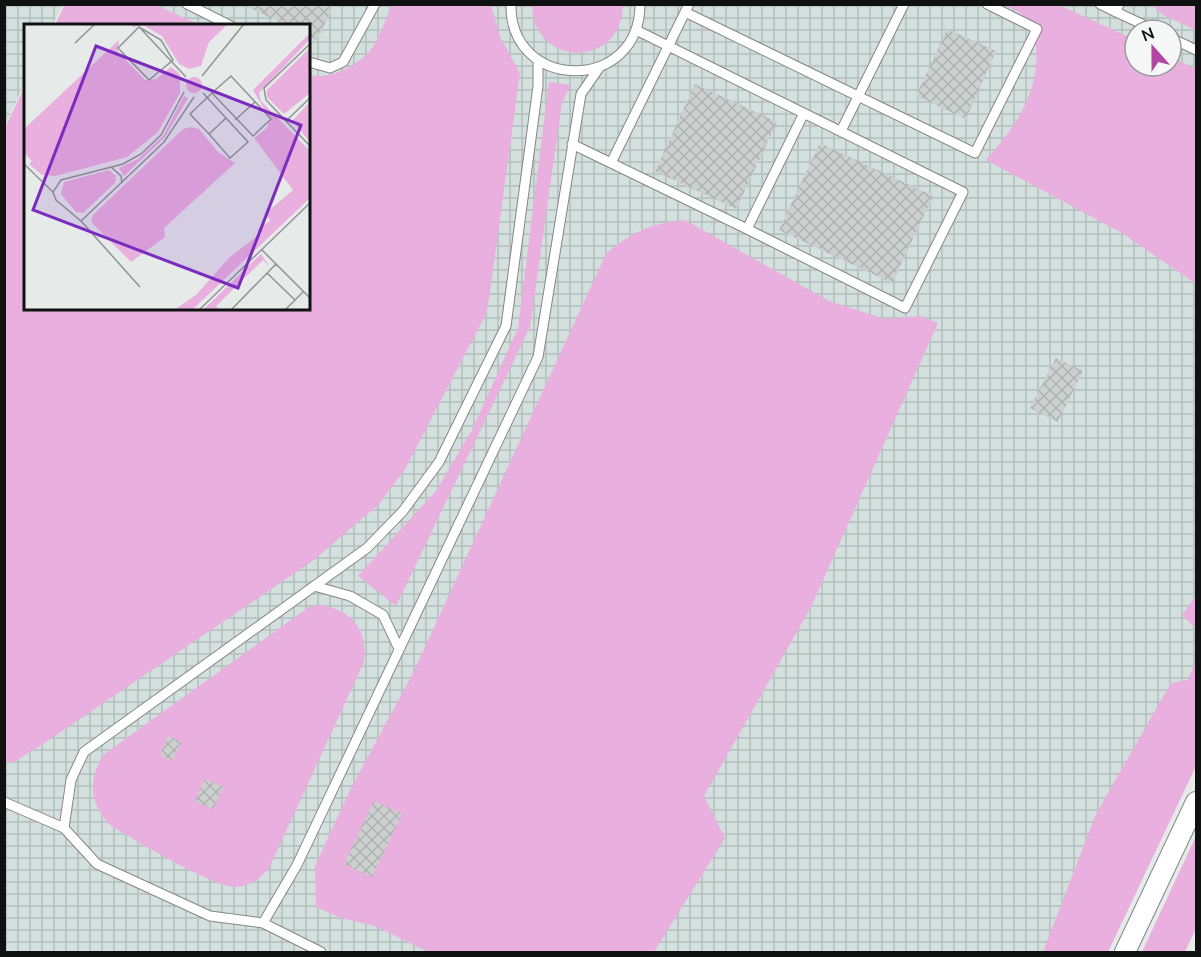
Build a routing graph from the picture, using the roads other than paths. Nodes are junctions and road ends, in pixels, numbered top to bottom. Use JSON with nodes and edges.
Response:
{"nodes":[{"id":1,"x":187,"y":4,"type":"edge"},
{"id":2,"x":375,"y":4,"type":"edge"},
{"id":3,"x":511,"y":4,"type":"edge"},
{"id":4,"x":640,"y":4,"type":"edge"},
{"id":5,"x":903,"y":4,"type":"edge"},
{"id":6,"x":987,"y":4,"type":"edge"},
{"id":7,"x":1101,"y":4,"type":"edge"},
{"id":8,"x":687,"y":8,"type":"edge"},
{"id":9,"x":1118,"y":8,"type":"edge"},
{"id":10,"x":1135,"y":18,"type":"edge"},
{"id":11,"x":227,"y":24,"type":"edge"},
{"id":12,"x":636,"y":30,"type":"junction"},
{"id":13,"x":1183,"y":44,"type":"edge"},
{"id":14,"x":669,"y":46,"type":"junction"},
{"id":15,"x":1197,"y":50,"type":"edge"},
{"id":16,"x":538,"y":61,"type":"junction"},
{"id":17,"x":310,"y":62,"type":"edge"},
{"id":18,"x":599,"y":68,"type":"junction"},
{"id":19,"x":858,"y":96,"type":"junction"},
{"id":20,"x":804,"y":113,"type":"junction"},
{"id":21,"x":840,"y":131,"type":"junction"},
{"id":22,"x":572,"y":144,"type":"junction"},
{"id":23,"x":611,"y":163,"type":"junction"},
{"id":24,"x":747,"y":229,"type":"junction"},
{"id":25,"x":314,"y":586,"type":"junction"},
{"id":26,"x":399,"y":649,"type":"junction"},
{"id":27,"x":4,"y":802,"type":"edge"},
{"id":28,"x":1197,"y":802,"type":"edge"},
{"id":29,"x":64,"y":828,"type":"junction"},
{"id":30,"x":263,"y":923,"type":"junction"},
{"id":31,"x":321,"y":952,"type":"edge"},
{"id":32,"x":1125,"y":952,"type":"edge"}],
"edges":[{"from":1,"to":11,"type":"lane"},
{"from":2,"to":17,"type":"lane"},
{"from":3,"to":16,"type":"lane"},
{"from":4,"to":12,"type":"lane"},
{"from":5,"to":19,"type":"lane"},
{"from":6,"to":19,"type":"lane"},
{"from":7,"to":9,"type":"lane"},
{"from":8,"to":14,"type":"lane"},
{"from":8,"to":19,"type":"lane"},
{"from":9,"to":10,"type":"lane"},
{"from":12,"to":14,"type":"lane"},
{"from":12,"to":18,"type":"lane"},
{"from":13,"to":15,"type":"lane"},
{"from":14,"to":20,"type":"lane"},
{"from":14,"to":23,"type":"lane"},
{"from":16,"to":18,"type":"lane"},
{"from":16,"to":25,"type":"lane"},
{"from":18,"to":22,"type":"lane"},
{"from":19,"to":21,"type":"lane"},
{"from":20,"to":21,"type":"lane"},
{"from":20,"to":24,"type":"lane"},
{"from":21,"to":24,"type":"lane"},
{"from":22,"to":23,"type":"lane"},
{"from":22,"to":26,"type":"lane"},
{"from":23,"to":24,"type":"lane"},
{"from":25,"to":26,"type":"lane"},
{"from":25,"to":29,"type":"lane"},
{"from":26,"to":30,"type":"lane"},
{"from":27,"to":29,"type":"lane"},
{"from":28,"to":32,"type":"street"},
{"from":29,"to":30,"type":"lane"},
{"from":30,"to":31,"type":"lane"}]}
